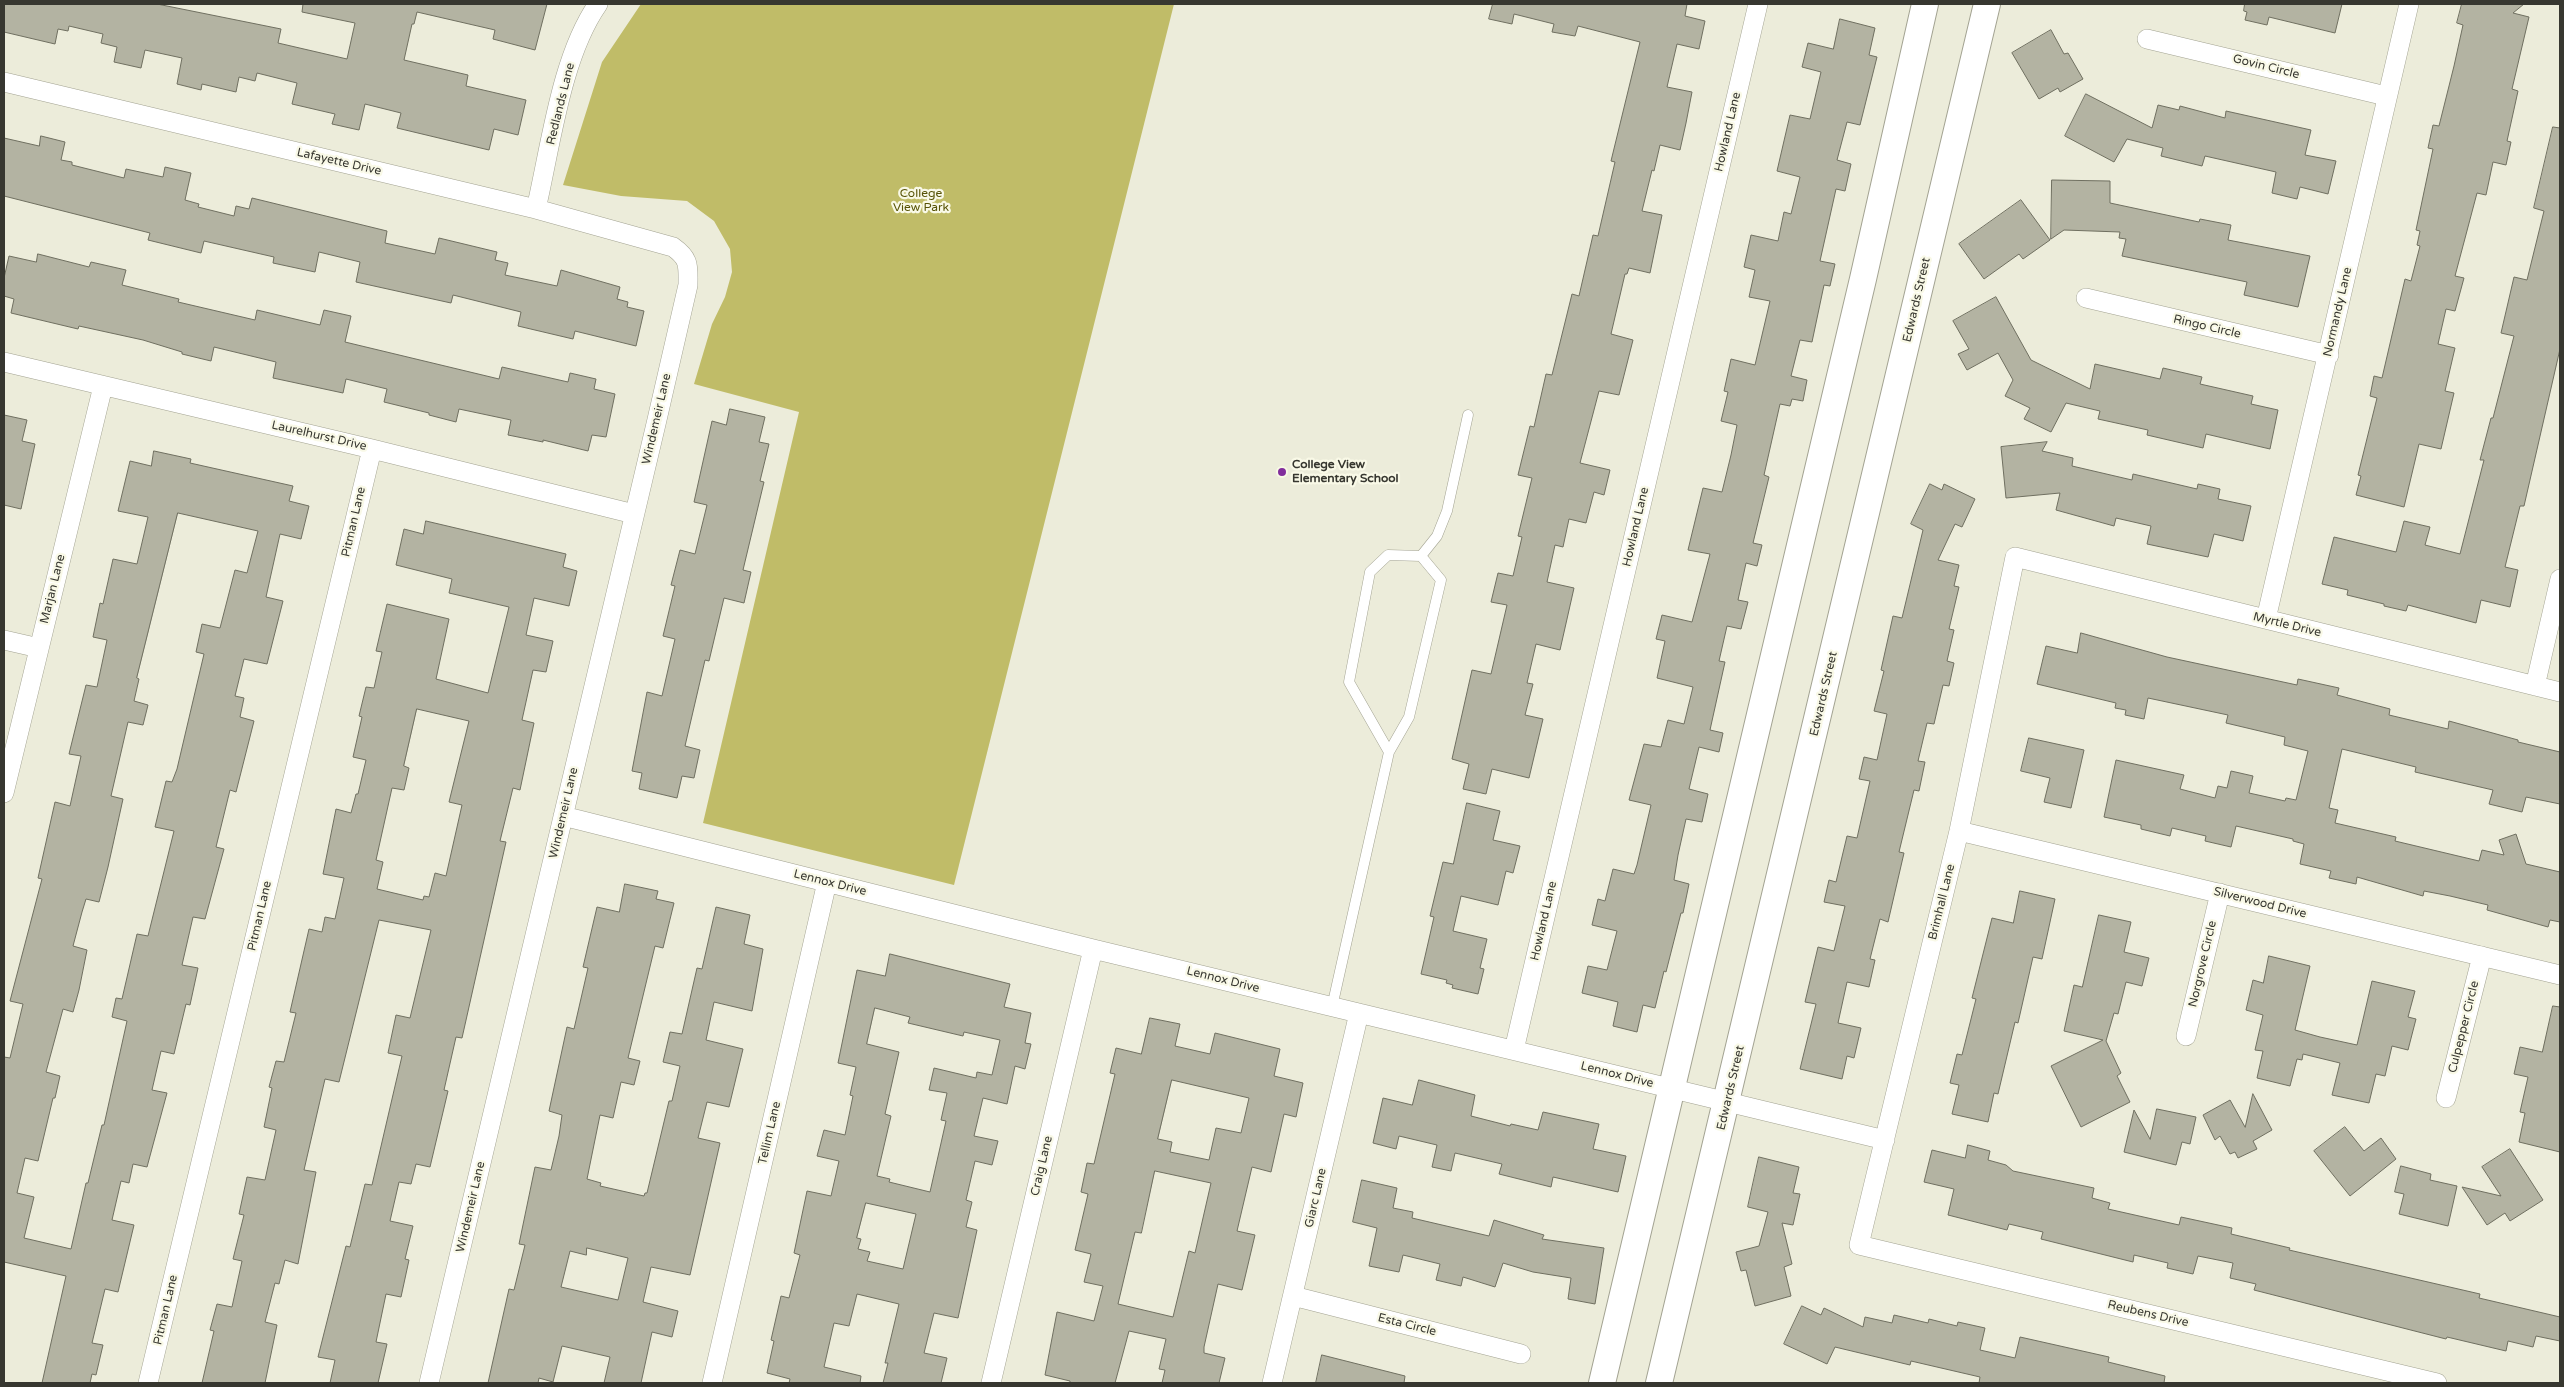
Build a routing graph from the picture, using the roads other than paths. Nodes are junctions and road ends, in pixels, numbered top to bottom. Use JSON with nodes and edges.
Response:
{"nodes":[{"id":1,"x":598,"y":4,"type":"edge"},
{"id":2,"x":1758,"y":4,"type":"edge"},
{"id":3,"x":1925,"y":4,"type":"edge"},
{"id":4,"x":1987,"y":4,"type":"edge"},
{"id":5,"x":2409,"y":4,"type":"edge"},
{"id":6,"x":2147,"y":39,"type":"dead end"},
{"id":7,"x":4,"y":82,"type":"edge"},
{"id":8,"x":2386,"y":96,"type":"junction"},
{"id":9,"x":536,"y":209,"type":"junction"},
{"id":10,"x":673,"y":248,"type":"joint"},
{"id":11,"x":2086,"y":298,"type":"dead end"},
{"id":12,"x":2329,"y":355,"type":"junction"},
{"id":13,"x":4,"y":362,"type":"edge"},
{"id":14,"x":103,"y":386,"type":"junction"},
{"id":15,"x":1468,"y":415,"type":"dead end"},
{"id":16,"x":372,"y":449,"type":"junction"},
{"id":17,"x":634,"y":514,"type":"junction"},
{"id":18,"x":1421,"y":556,"type":"junction"},
{"id":19,"x":2015,"y":557,"type":"joint"},
{"id":20,"x":2560,"y":579,"type":"edge"},
{"id":21,"x":2266,"y":619,"type":"junction"},
{"id":22,"x":4,"y":640,"type":"edge"},
{"id":23,"x":39,"y":648,"type":"junction"},
{"id":24,"x":2535,"y":686,"type":"junction"},
{"id":25,"x":2560,"y":692,"type":"edge"},
{"id":26,"x":1389,"y":752,"type":"junction"},
{"id":27,"x":4,"y":793,"type":"edge"},
{"id":28,"x":563,"y":816,"type":"junction"},
{"id":29,"x":1960,"y":831,"type":"junction"},
{"id":30,"x":827,"y":882,"type":"junction"},
{"id":31,"x":2220,"y":893,"type":"junction"},
{"id":32,"x":1093,"y":949,"type":"junction"},
{"id":33,"x":2482,"y":956,"type":"junction"},
{"id":34,"x":2560,"y":975,"type":"edge"},
{"id":35,"x":1332,"y":1007,"type":"junction"},
{"id":36,"x":1359,"y":1014,"type":"junction"},
{"id":37,"x":2186,"y":1036,"type":"dead end"},
{"id":38,"x":1514,"y":1050,"type":"junction"},
{"id":39,"x":1671,"y":1088,"type":"junction"},
{"id":40,"x":2446,"y":1098,"type":"dead end"},
{"id":41,"x":1728,"y":1101,"type":"junction"},
{"id":42,"x":1885,"y":1140,"type":"junction"},
{"id":43,"x":1859,"y":1246,"type":"joint"},
{"id":44,"x":1293,"y":1296,"type":"junction"},
{"id":45,"x":1521,"y":1354,"type":"dead end"},
{"id":46,"x":148,"y":1383,"type":"edge"},
{"id":47,"x":429,"y":1383,"type":"edge"},
{"id":48,"x":712,"y":1383,"type":"edge"},
{"id":49,"x":991,"y":1383,"type":"edge"},
{"id":50,"x":1272,"y":1383,"type":"edge"},
{"id":51,"x":1602,"y":1383,"type":"edge"},
{"id":52,"x":1659,"y":1383,"type":"edge"},
{"id":53,"x":2437,"y":1383,"type":"edge"}],
"edges":[{"from":1,"to":9,"type":"street","name":"Redlands Lane"},
{"from":2,"to":38,"type":"street","name":"Howland Lane"},
{"from":3,"to":39,"type":"main road"},
{"from":4,"to":41,"type":"main road","name":"Edwards Street"},
{"from":5,"to":8,"type":"street","name":"Normandy Lane"},
{"from":6,"to":8,"type":"street","name":"Govin Circle"},
{"from":7,"to":9,"type":"street","name":"Lafayette Drive"},
{"from":8,"to":12,"type":"street","name":"Normandy Lane"},
{"from":9,"to":10,"type":"street","name":"Lafayette Drive"},
{"from":10,"to":17,"type":"street","name":"Windemeir Lane"},
{"from":11,"to":12,"type":"street","name":"Ringo Circle"},
{"from":12,"to":21,"type":"street","name":"Normandy Lane"},
{"from":13,"to":14,"type":"street","name":"Laurelhurst Drive"},
{"from":14,"to":16,"type":"street","name":"Laurelhurst Drive"},
{"from":14,"to":23,"type":"street","name":"Marjan Lane"},
{"from":15,"to":18,"type":"lane"},
{"from":16,"to":17,"type":"street","name":"Laurelhurst Drive"},
{"from":16,"to":46,"type":"street","name":"Pitman Lane"},
{"from":17,"to":28,"type":"street","name":"Windemeir Lane"},
{"from":18,"to":26,"type":"lane"},
{"from":18,"to":26,"type":"lane"},
{"from":19,"to":21,"type":"street","name":"Myrtle Drive"},
{"from":19,"to":29,"type":"street","name":"Brimhall Lane"},
{"from":20,"to":24,"type":"street"},
{"from":21,"to":24,"type":"street","name":"Myrtle Drive"},
{"from":22,"to":23,"type":"street"},
{"from":23,"to":27,"type":"street","name":"Marjan Lane"},
{"from":24,"to":25,"type":"street","name":"Myrtle Drive"},
{"from":26,"to":35,"type":"lane"},
{"from":28,"to":30,"type":"street","name":"Lennox Drive"},
{"from":28,"to":47,"type":"street","name":"Windemeir Lane"},
{"from":29,"to":31,"type":"street","name":"Silverwood Drive"},
{"from":29,"to":42,"type":"street","name":"Brimhall Lane"},
{"from":30,"to":32,"type":"street","name":"Lennox Drive"},
{"from":30,"to":48,"type":"street","name":"Tellim Lane"},
{"from":31,"to":33,"type":"street","name":"Silverwood Drive"},
{"from":31,"to":37,"type":"street","name":"Norgrove Circle"},
{"from":32,"to":35,"type":"street","name":"Lennox Drive"},
{"from":32,"to":49,"type":"street","name":"Craig Lane"},
{"from":33,"to":34,"type":"street","name":"Silverwood Drive"},
{"from":33,"to":40,"type":"street","name":"Culpepper Circle"},
{"from":35,"to":36,"type":"street","name":"Lennox Drive"},
{"from":36,"to":38,"type":"street","name":"Lennox Drive"},
{"from":36,"to":44,"type":"street","name":"Giarc Lane"},
{"from":38,"to":39,"type":"street","name":"Lennox Drive"},
{"from":39,"to":41,"type":"street","name":"Lennox Drive"},
{"from":39,"to":51,"type":"main road"},
{"from":41,"to":42,"type":"street","name":"Lennox Drive"},
{"from":41,"to":52,"type":"main road","name":"Edwards Street"},
{"from":42,"to":43,"type":"street","name":"Brimhall Lane"},
{"from":43,"to":53,"type":"street","name":"Reubens Drive"},
{"from":44,"to":45,"type":"street","name":"Esta Circle"},
{"from":44,"to":50,"type":"street","name":"Giarc Lane"}]}
